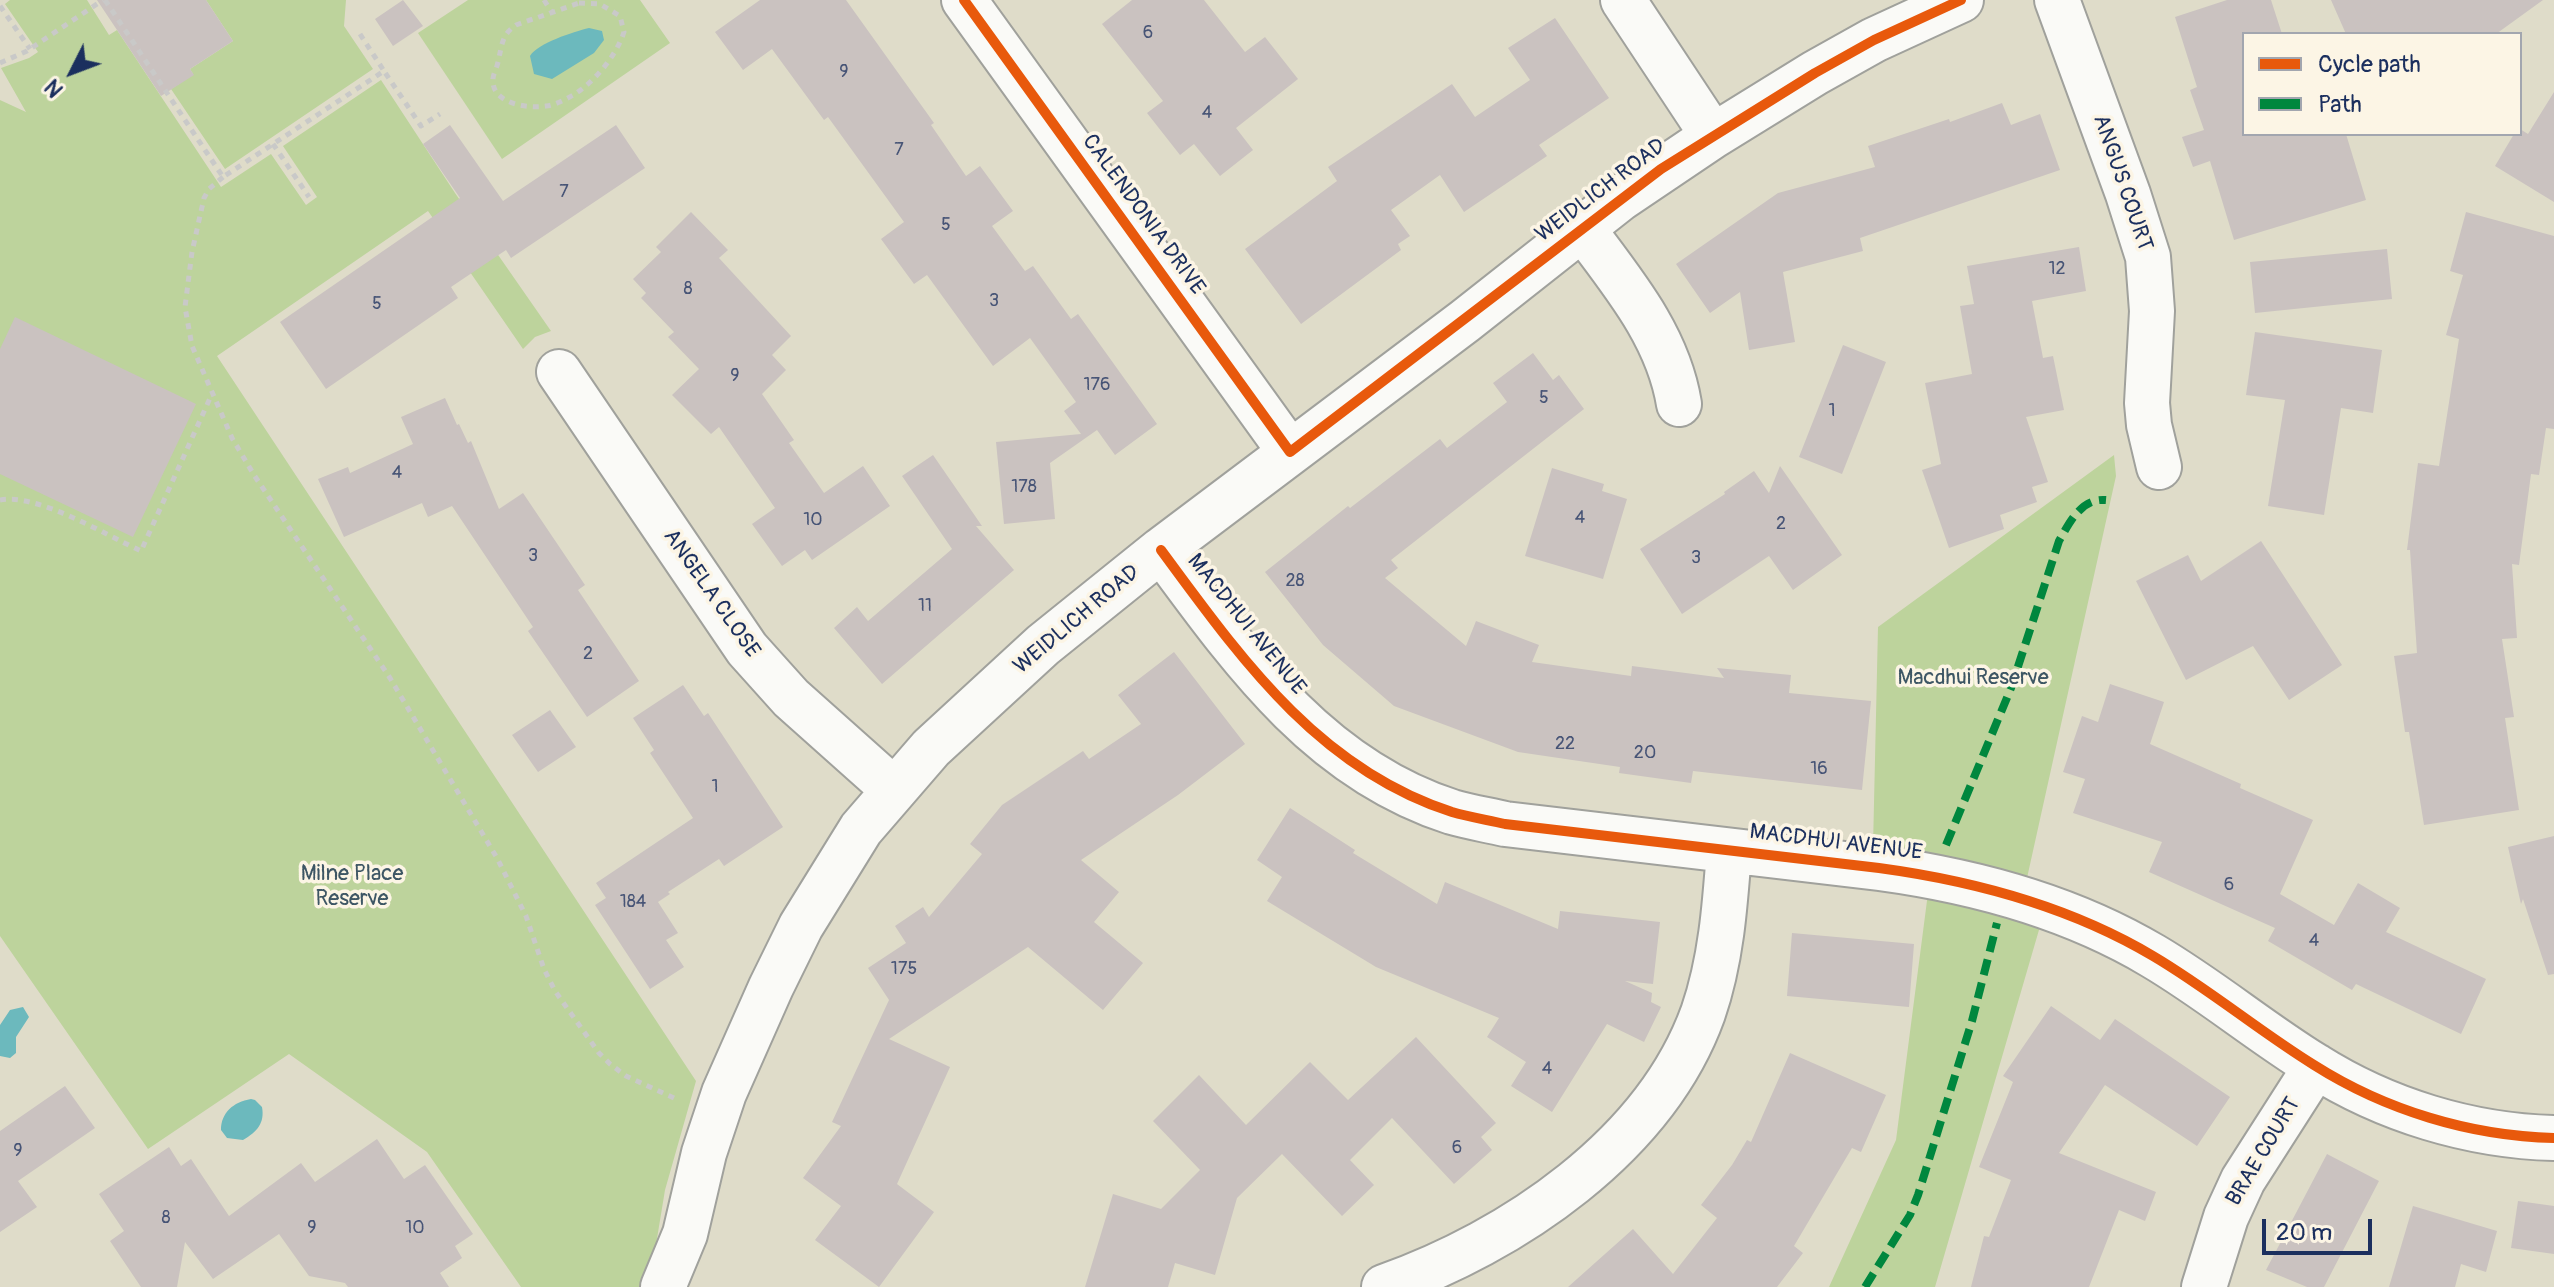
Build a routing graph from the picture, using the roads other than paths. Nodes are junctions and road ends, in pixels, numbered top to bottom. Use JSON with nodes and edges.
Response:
{"nodes":[{"id":1,"x":964,"y":0,"type":"edge"},
{"id":2,"x":1623,"y":0,"type":"edge"},
{"id":3,"x":1961,"y":0,"type":"edge"},
{"id":4,"x":2057,"y":0,"type":"edge"},
{"id":5,"x":1713,"y":136,"type":"junction"},
{"id":6,"x":1582,"y":228,"type":"junction"},
{"id":7,"x":559,"y":372,"type":"dead end"},
{"id":8,"x":1679,"y":404,"type":"dead end"},
{"id":9,"x":1290,"y":452,"type":"junction"},
{"id":10,"x":2159,"y":467,"type":"dead end"},
{"id":11,"x":1161,"y":550,"type":"junction"},
{"id":12,"x":893,"y":789,"type":"junction"},
{"id":13,"x":1729,"y":851,"type":"junction"},
{"id":14,"x":2316,"y":1066,"type":"junction"},
{"id":15,"x":2554,"y":1138,"type":"edge"},
{"id":16,"x":685,"y":1234,"type":"junction"},
{"id":17,"x":663,"y":1287,"type":"edge"},
{"id":18,"x":692,"y":1287,"type":"edge"},
{"id":19,"x":1384,"y":1287,"type":"edge"},
{"id":20,"x":2204,"y":1287,"type":"edge"}],
"edges":[{"from":1,"to":9,"type":"street","name":"CALENDONIA DRIVE"},
{"from":2,"to":5,"type":"street"},
{"from":3,"to":5,"type":"street","name":"WEIDLICH ROAD"},
{"from":4,"to":10,"type":"street","name":"ANGUS COURT"},
{"from":5,"to":6,"type":"street","name":"WEIDLICH ROAD"},
{"from":6,"to":8,"type":"street"},
{"from":6,"to":9,"type":"street","name":"WEIDLICH ROAD"},
{"from":7,"to":12,"type":"street","name":"ANGELA CLOSE"},
{"from":9,"to":11,"type":"street","name":"WEIDLICH ROAD"},
{"from":11,"to":12,"type":"street","name":"WEIDLICH ROAD"},
{"from":11,"to":13,"type":"street","name":"MACDHUI AVENUE"},
{"from":12,"to":16,"type":"street","name":"WEIDLICH ROAD"},
{"from":13,"to":14,"type":"street","name":"MACDHUI AVENUE"},
{"from":13,"to":19,"type":"street"},
{"from":14,"to":15,"type":"street","name":"MACDHUI AVENUE"},
{"from":14,"to":20,"type":"street","name":"BRAE COURT"},
{"from":16,"to":17,"type":"street","name":"WEIDLICH ROAD"},
{"from":16,"to":18,"type":"street","name":"WEIDLICH ROAD"}]}
